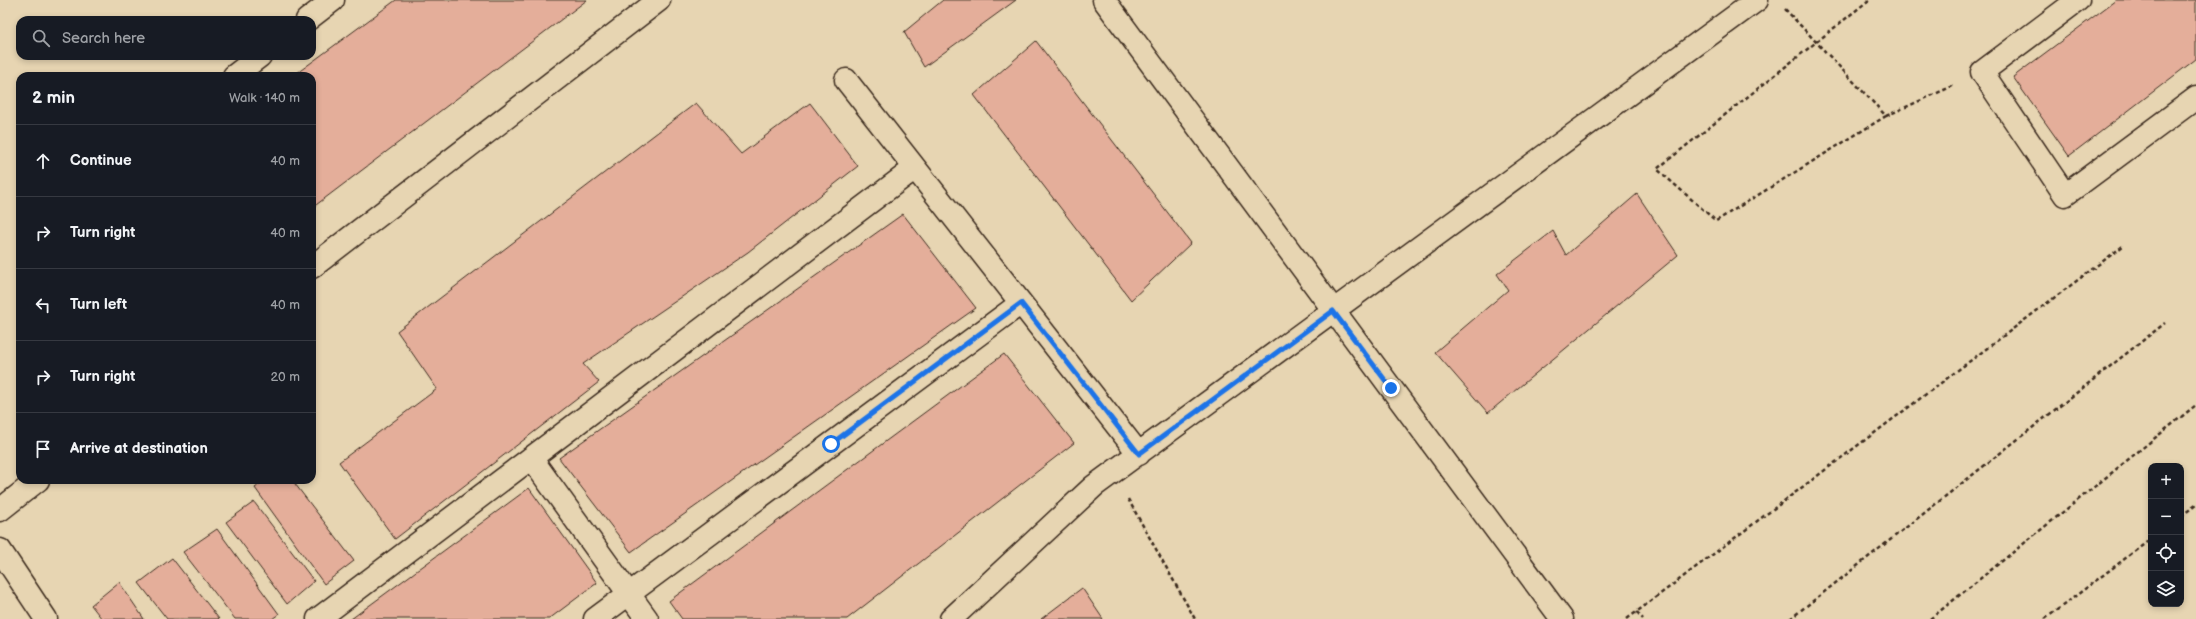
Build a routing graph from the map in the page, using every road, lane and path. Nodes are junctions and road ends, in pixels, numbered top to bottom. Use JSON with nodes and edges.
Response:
{"nodes":[{"id":1,"x":333,"y":0,"type":"edge"},
{"id":2,"x":659,"y":0,"type":"edge"},
{"id":3,"x":1104,"y":0,"type":"edge"},
{"id":4,"x":1757,"y":0,"type":"edge"},
{"id":5,"x":1869,"y":0,"type":"edge"},
{"id":6,"x":2078,"y":0,"type":"edge"},
{"id":7,"x":1782,"y":6,"type":"dead end"},
{"id":8,"x":312,"y":16,"type":"edge"},
{"id":9,"x":255,"y":60,"type":"edge"},
{"id":10,"x":239,"y":72,"type":"edge"},
{"id":11,"x":1982,"y":72,"type":"junction"},
{"id":12,"x":846,"y":80,"type":"dead end"},
{"id":13,"x":2196,"y":98,"type":"edge"},
{"id":14,"x":1886,"y":116,"type":"junction"},
{"id":15,"x":915,"y":168,"type":"junction"},
{"id":16,"x":2123,"y":246,"type":"dead end"},
{"id":17,"x":316,"y":263,"type":"edge"},
{"id":18,"x":1021,"y":303,"type":"junction"},
{"id":19,"x":1333,"y":311,"type":"junction"},
{"id":20,"x":2165,"y":323,"type":"dead end"},
{"id":21,"x":2196,"y":404,"type":"edge"},
{"id":22,"x":1139,"y":454,"type":"junction"},
{"id":23,"x":531,"y":458,"type":"junction"},
{"id":24,"x":1113,"y":473,"type":"junction"},
{"id":25,"x":33,"y":484,"type":"edge"},
{"id":26,"x":2196,"y":505,"type":"edge"},
{"id":27,"x":0,"y":510,"type":"edge"},
{"id":28,"x":2184,"y":514,"type":"edge"},
{"id":29,"x":2148,"y":541,"type":"edge"},
{"id":30,"x":0,"y":550,"type":"edge"},
{"id":31,"x":629,"y":594,"type":"junction"},
{"id":32,"x":1637,"y":612,"type":"junction"},
{"id":33,"x":46,"y":619,"type":"edge"},
{"id":34,"x":318,"y":619,"type":"edge"},
{"id":35,"x":595,"y":619,"type":"edge"},
{"id":36,"x":647,"y":619,"type":"edge"},
{"id":37,"x":951,"y":619,"type":"edge"},
{"id":38,"x":1196,"y":619,"type":"edge"},
{"id":39,"x":1562,"y":619,"type":"edge"},
{"id":40,"x":1628,"y":619,"type":"edge"},
{"id":41,"x":1643,"y":619,"type":"edge"},
{"id":42,"x":1790,"y":619,"type":"edge"},
{"id":43,"x":1930,"y":619,"type":"edge"},
{"id":44,"x":2045,"y":619,"type":"edge"}],
"edges":[{"from":1,"to":8,"type":"lane"},
{"from":2,"to":17,"type":"lane"},
{"from":3,"to":19,"type":"lane"},
{"from":4,"to":19,"type":"lane"},
{"from":5,"to":14,"type":"path"},
{"from":6,"to":11,"type":"lane"},
{"from":7,"to":14,"type":"path"},
{"from":9,"to":10,"type":"lane"},
{"from":11,"to":13,"type":"lane"},
{"from":11,"to":14,"type":"path"},
{"from":12,"to":15,"type":"lane"},
{"from":15,"to":18,"type":"lane"},
{"from":15,"to":23,"type":"lane"},
{"from":16,"to":32,"type":"path"},
{"from":18,"to":22,"type":"lane"},
{"from":18,"to":31,"type":"lane"},
{"from":19,"to":22,"type":"lane"},
{"from":19,"to":39,"type":"lane"},
{"from":20,"to":42,"type":"path"},
{"from":21,"to":43,"type":"path"},
{"from":22,"to":24,"type":"lane"},
{"from":23,"to":31,"type":"lane"},
{"from":23,"to":34,"type":"lane"},
{"from":24,"to":37,"type":"lane"},
{"from":24,"to":38,"type":"path"},
{"from":25,"to":27,"type":"lane"},
{"from":26,"to":28,"type":"path"},
{"from":29,"to":44,"type":"path"},
{"from":30,"to":33,"type":"lane"},
{"from":31,"to":35,"type":"lane"},
{"from":31,"to":36,"type":"lane"},
{"from":32,"to":40,"type":"path"},
{"from":32,"to":41,"type":"path"}]}
